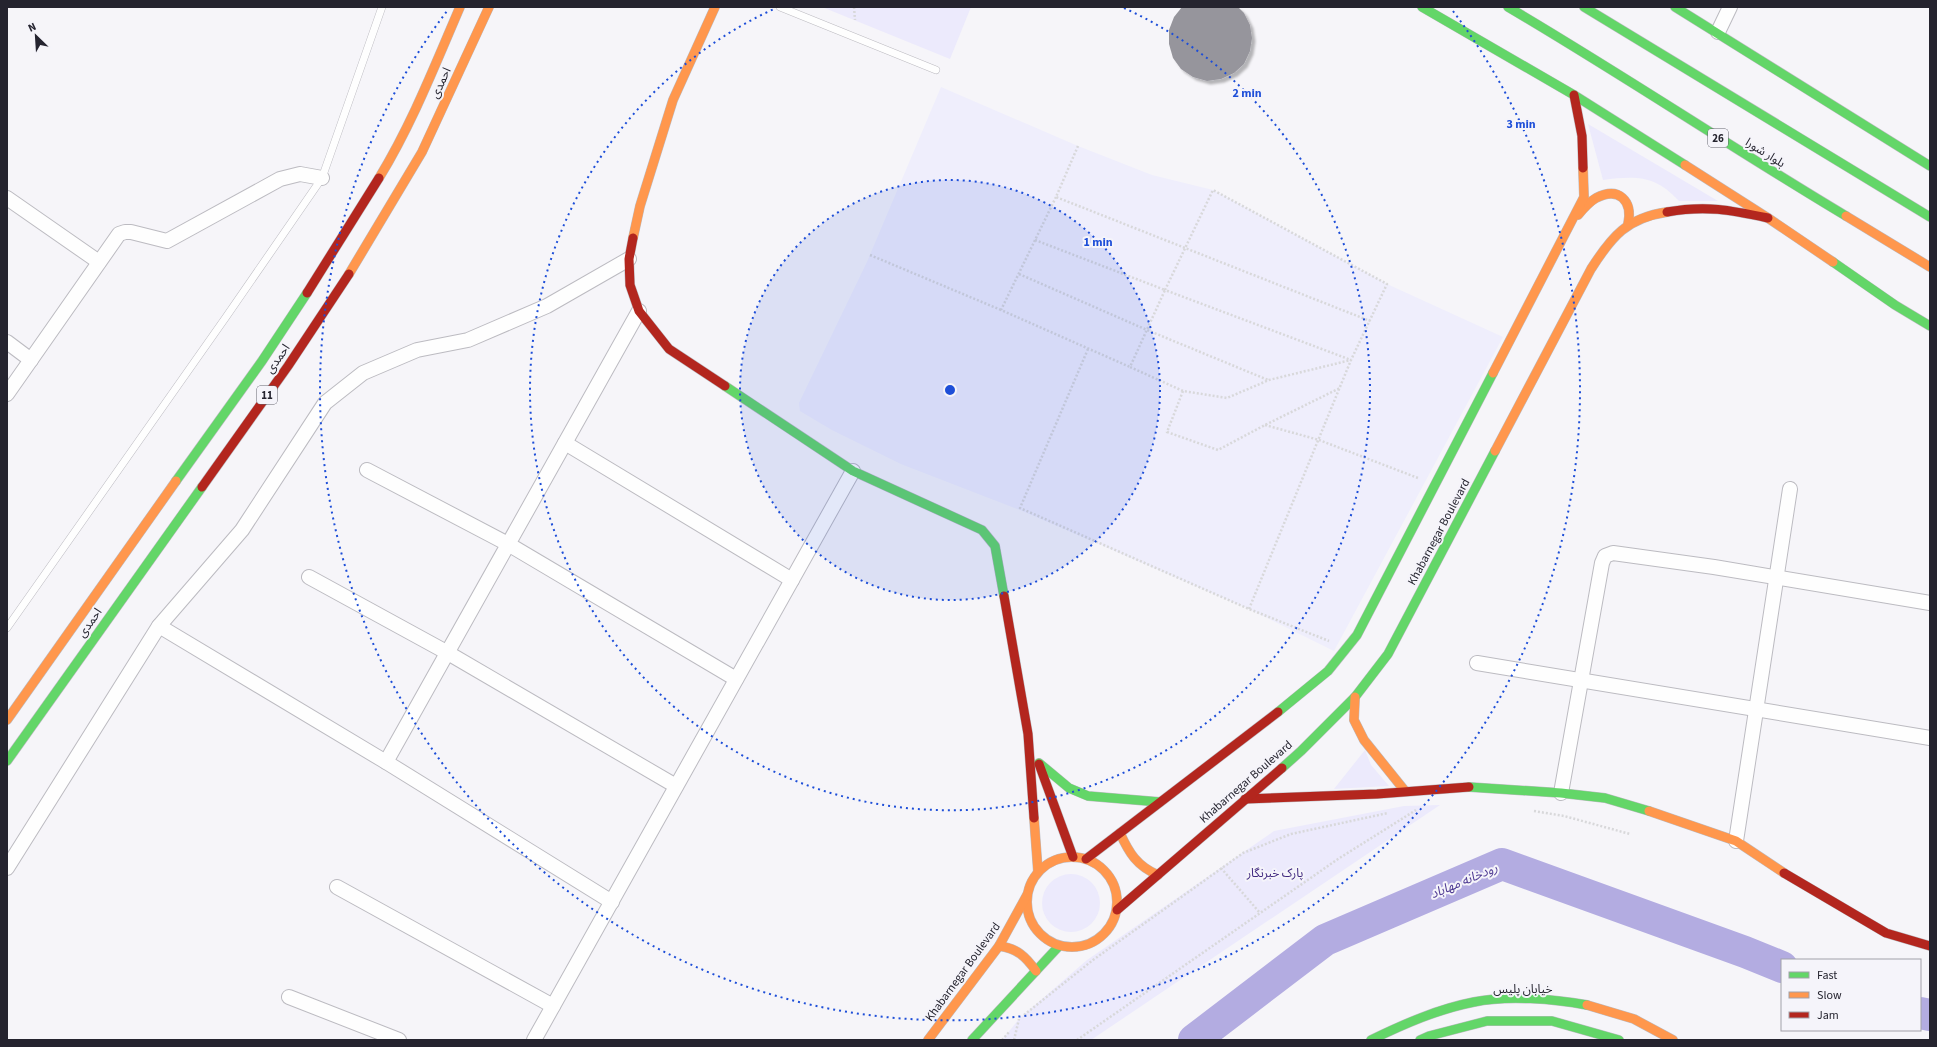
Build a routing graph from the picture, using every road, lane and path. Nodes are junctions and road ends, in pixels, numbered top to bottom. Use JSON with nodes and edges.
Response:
{"nodes":[{"id":1,"x":382,"y":7,"type":"edge"},
{"id":2,"x":460,"y":7,"type":"edge"},
{"id":3,"x":489,"y":7,"type":"edge"},
{"id":4,"x":715,"y":7,"type":"edge"},
{"id":5,"x":780,"y":7,"type":"edge"},
{"id":6,"x":854,"y":7,"type":"edge"},
{"id":7,"x":1422,"y":7,"type":"edge"},
{"id":8,"x":1508,"y":7,"type":"edge"},
{"id":9,"x":1584,"y":7,"type":"edge"},
{"id":10,"x":1675,"y":7,"type":"edge"},
{"id":11,"x":1730,"y":7,"type":"edge"},
{"id":12,"x":855,"y":20,"type":"dead end"},
{"id":13,"x":1718,"y":32,"type":"junction"},
{"id":14,"x":936,"y":70,"type":"dead end"},
{"id":15,"x":1574,"y":95,"type":"junction"},
{"id":16,"x":1078,"y":146,"type":"dead end"},
{"id":17,"x":1930,"y":166,"type":"edge"},
{"id":18,"x":322,"y":178,"type":"junction"},
{"id":19,"x":1056,"y":197,"type":"junction"},
{"id":20,"x":7,"y":198,"type":"edge"},
{"id":21,"x":1930,"y":217,"type":"edge"},
{"id":22,"x":1768,"y":218,"type":"junction"},
{"id":23,"x":1571,"y":224,"type":"junction"},
{"id":24,"x":1628,"y":224,"type":"junction"},
{"id":25,"x":1035,"y":240,"type":"junction"},
{"id":26,"x":1184,"y":247,"type":"junction"},
{"id":27,"x":870,"y":255,"type":"dead end"},
{"id":28,"x":629,"y":259,"type":"junction"},
{"id":29,"x":99,"y":262,"type":"junction"},
{"id":30,"x":1930,"y":267,"type":"edge"},
{"id":31,"x":1019,"y":274,"type":"junction"},
{"id":32,"x":1165,"y":290,"type":"junction"},
{"id":33,"x":1895,"y":305,"type":"junction"},
{"id":34,"x":1916,"y":306,"type":"dead end"},
{"id":35,"x":1001,"y":310,"type":"junction"},
{"id":36,"x":639,"y":311,"type":"junction"},
{"id":37,"x":1370,"y":321,"type":"junction"},
{"id":38,"x":1930,"y":326,"type":"edge"},
{"id":39,"x":1147,"y":330,"type":"junction"},
{"id":40,"x":7,"y":342,"type":"edge"},
{"id":41,"x":1088,"y":349,"type":"junction"},
{"id":42,"x":31,"y":360,"type":"junction"},
{"id":43,"x":1351,"y":360,"type":"junction"},
{"id":44,"x":1130,"y":366,"type":"junction"},
{"id":45,"x":1269,"y":380,"type":"junction"},
{"id":46,"x":1340,"y":388,"type":"junction"},
{"id":47,"x":1183,"y":390,"type":"junction"},
{"id":48,"x":7,"y":394,"type":"edge"},
{"id":49,"x":1265,"y":425,"type":"junction"},
{"id":50,"x":1319,"y":440,"type":"junction"},
{"id":51,"x":565,"y":443,"type":"junction"},
{"id":52,"x":367,"y":470,"type":"dead end"},
{"id":53,"x":853,"y":471,"type":"junction"},
{"id":54,"x":1435,"y":484,"type":"junction"},
{"id":55,"x":1790,"y":489,"type":"dead end"},
{"id":56,"x":508,"y":544,"type":"junction"},
{"id":57,"x":309,"y":577,"type":"dead end"},
{"id":58,"x":1777,"y":578,"type":"junction"},
{"id":59,"x":792,"y":580,"type":"junction"},
{"id":60,"x":1930,"y":603,"type":"edge"},
{"id":61,"x":1249,"y":609,"type":"junction"},
{"id":62,"x":160,"y":626,"type":"junction"},
{"id":63,"x":7,"y":628,"type":"edge"},
{"id":64,"x":1347,"y":648,"type":"junction"},
{"id":65,"x":448,"y":653,"type":"junction"},
{"id":66,"x":1477,"y":663,"type":"dead end"},
{"id":67,"x":736,"y":679,"type":"junction"},
{"id":68,"x":1581,"y":680,"type":"junction"},
{"id":69,"x":1355,"y":697,"type":"junction"},
{"id":70,"x":1757,"y":709,"type":"junction"},
{"id":71,"x":8,"y":717,"type":"edge"},
{"id":72,"x":1028,"y":734,"type":"junction"},
{"id":73,"x":1930,"y":738,"type":"edge"},
{"id":74,"x":7,"y":761,"type":"edge"},
{"id":75,"x":386,"y":762,"type":"junction"},
{"id":76,"x":1038,"y":763,"type":"junction"},
{"id":77,"x":676,"y":786,"type":"junction"},
{"id":78,"x":1405,"y":791,"type":"junction"},
{"id":79,"x":1561,"y":793,"type":"junction"},
{"id":80,"x":1245,"y":799,"type":"junction"},
{"id":81,"x":1160,"y":802,"type":"junction"},
{"id":82,"x":1423,"y":806,"type":"dead end"},
{"id":83,"x":1415,"y":807,"type":"dead end"},
{"id":84,"x":1407,"y":809,"type":"dead end"},
{"id":85,"x":1533,"y":811,"type":"dead end"},
{"id":86,"x":1392,"y":812,"type":"dead end"},
{"id":87,"x":1120,"y":833,"type":"junction"},
{"id":88,"x":1630,"y":834,"type":"dead end"},
{"id":89,"x":1736,"y":841,"type":"junction"},
{"id":90,"x":1073,"y":857,"type":"junction"},
{"id":91,"x":1086,"y":859,"type":"junction"},
{"id":92,"x":7,"y":868,"type":"edge"},
{"id":93,"x":1221,"y":868,"type":"junction"},
{"id":94,"x":1038,"y":872,"type":"junction"},
{"id":95,"x":1158,"y":874,"type":"junction"},
{"id":96,"x":337,"y":886,"type":"dead end"},
{"id":97,"x":1027,"y":895,"type":"junction"},
{"id":98,"x":612,"y":902,"type":"junction"},
{"id":99,"x":1117,"y":910,"type":"junction"},
{"id":100,"x":1260,"y":913,"type":"junction"},
{"id":101,"x":999,"y":946,"type":"junction"},
{"id":102,"x":1059,"y":946,"type":"junction"},
{"id":103,"x":1930,"y":946,"type":"edge"},
{"id":104,"x":1036,"y":971,"type":"junction"},
{"id":105,"x":289,"y":997,"type":"dead end"},
{"id":106,"x":553,"y":1006,"type":"junction"},
{"id":107,"x":399,"y":1040,"type":"edge"},
{"id":108,"x":534,"y":1040,"type":"edge"},
{"id":109,"x":928,"y":1040,"type":"edge"},
{"id":110,"x":972,"y":1040,"type":"edge"},
{"id":111,"x":1014,"y":1040,"type":"edge"},
{"id":112,"x":1077,"y":1040,"type":"edge"},
{"id":113,"x":1371,"y":1040,"type":"edge"},
{"id":114,"x":1420,"y":1040,"type":"edge"},
{"id":115,"x":1619,"y":1040,"type":"edge"},
{"id":116,"x":1673,"y":1040,"type":"edge"}],
"edges":[{"from":1,"to":18,"type":"lane"},
{"from":2,"to":71,"type":"main road","name":"احمدی","number":"11"},
{"from":3,"to":74,"type":"main road","name":"احمدی","number":"11"},
{"from":4,"to":28,"type":"main road"},
{"from":5,"to":14,"type":"lane"},
{"from":6,"to":12,"type":"path"},
{"from":7,"to":15,"type":"main road"},
{"from":8,"to":30,"type":"main road","name":"بلوار شورا","number":"26"},
{"from":9,"to":21,"type":"main road"},
{"from":10,"to":13,"type":"main road"},
{"from":11,"to":13,"type":"street"},
{"from":13,"to":17,"type":"main road"},
{"from":15,"to":22,"type":"main road"},
{"from":15,"to":23,"type":"main road","name":"Khabarnegar Boulevard"},
{"from":16,"to":19,"type":"path"},
{"from":18,"to":29,"type":"street"},
{"from":18,"to":63,"type":"lane"},
{"from":19,"to":25,"type":"path"},
{"from":19,"to":26,"type":"path"},
{"from":20,"to":29,"type":"street"},
{"from":22,"to":24,"type":"main road","name":"Khabarnegar Boulevard"},
{"from":22,"to":33,"type":"main road"},
{"from":23,"to":24,"type":"main road"},
{"from":23,"to":54,"type":"main road","name":"Khabarnegar Boulevard"},
{"from":24,"to":69,"type":"main road","name":"Khabarnegar Boulevard"},
{"from":25,"to":31,"type":"path"},
{"from":25,"to":32,"type":"path"},
{"from":26,"to":32,"type":"path"},
{"from":26,"to":37,"type":"path"},
{"from":26,"to":37,"type":"path"},
{"from":27,"to":35,"type":"path"},
{"from":28,"to":36,"type":"main road"},
{"from":28,"to":62,"type":"street"},
{"from":29,"to":42,"type":"street"},
{"from":31,"to":35,"type":"path"},
{"from":31,"to":39,"type":"path"},
{"from":32,"to":39,"type":"path"},
{"from":32,"to":43,"type":"path"},
{"from":33,"to":34,"type":"main road"},
{"from":33,"to":38,"type":"main road"},
{"from":35,"to":41,"type":"path"},
{"from":36,"to":51,"type":"street"},
{"from":36,"to":53,"type":"main road"},
{"from":37,"to":43,"type":"path"},
{"from":39,"to":44,"type":"path"},
{"from":39,"to":45,"type":"path"},
{"from":40,"to":42,"type":"street"},
{"from":41,"to":44,"type":"path"},
{"from":41,"to":61,"type":"path"},
{"from":42,"to":48,"type":"street"},
{"from":43,"to":45,"type":"path"},
{"from":43,"to":46,"type":"path"},
{"from":44,"to":47,"type":"path"},
{"from":45,"to":47,"type":"path"},
{"from":46,"to":49,"type":"path"},
{"from":46,"to":50,"type":"path"},
{"from":47,"to":49,"type":"path"},
{"from":49,"to":50,"type":"path"},
{"from":50,"to":54,"type":"path"},
{"from":50,"to":61,"type":"path"},
{"from":51,"to":56,"type":"street"},
{"from":51,"to":59,"type":"street"},
{"from":52,"to":56,"type":"street"},
{"from":53,"to":59,"type":"street"},
{"from":53,"to":72,"type":"main road"},
{"from":54,"to":64,"type":"main road","name":"Khabarnegar Boulevard"},
{"from":55,"to":58,"type":"street"},
{"from":56,"to":65,"type":"street"},
{"from":56,"to":67,"type":"street"},
{"from":57,"to":65,"type":"street"},
{"from":58,"to":60,"type":"street"},
{"from":58,"to":68,"type":"street"},
{"from":58,"to":70,"type":"street"},
{"from":59,"to":67,"type":"street"},
{"from":61,"to":64,"type":"path"},
{"from":62,"to":75,"type":"street"},
{"from":62,"to":92,"type":"street"},
{"from":64,"to":81,"type":"main road","name":"Khabarnegar Boulevard"},
{"from":65,"to":75,"type":"street"},
{"from":65,"to":77,"type":"street"},
{"from":66,"to":68,"type":"street"},
{"from":67,"to":77,"type":"street"},
{"from":68,"to":70,"type":"street"},
{"from":68,"to":79,"type":"street"},
{"from":69,"to":78,"type":"main road"},
{"from":69,"to":80,"type":"main road","name":"Khabarnegar Boulevard"},
{"from":70,"to":73,"type":"street"},
{"from":70,"to":89,"type":"street"},
{"from":72,"to":76,"type":"main road"},
{"from":72,"to":94,"type":"main road"},
{"from":75,"to":98,"type":"street"},
{"from":76,"to":81,"type":"main road"},
{"from":76,"to":90,"type":"main road"},
{"from":77,"to":98,"type":"street"},
{"from":78,"to":79,"type":"main road"},
{"from":78,"to":80,"type":"main road"},
{"from":79,"to":89,"type":"main road"},
{"from":80,"to":95,"type":"main road","name":"Khabarnegar Boulevard"},
{"from":81,"to":87,"type":"main road","name":"Khabarnegar Boulevard"},
{"from":82,"to":100,"type":"path"},
{"from":83,"to":84,"type":"path"},
{"from":85,"to":88,"type":"path"},
{"from":86,"to":93,"type":"path"},
{"from":87,"to":91,"type":"main road","name":"Khabarnegar Boulevard"},
{"from":87,"to":95,"type":"main road"},
{"from":89,"to":103,"type":"main road"},
{"from":90,"to":91,"type":"main road"},
{"from":90,"to":94,"type":"main road"},
{"from":91,"to":99,"type":"main road"},
{"from":93,"to":100,"type":"path"},
{"from":93,"to":111,"type":"path"},
{"from":94,"to":97,"type":"main road"},
{"from":95,"to":99,"type":"main road","name":"Khabarnegar Boulevard"},
{"from":96,"to":106,"type":"street"},
{"from":97,"to":101,"type":"main road","name":"Khabarnegar Boulevard"},
{"from":97,"to":102,"type":"main road"},
{"from":98,"to":106,"type":"street"},
{"from":99,"to":102,"type":"main road"},
{"from":100,"to":112,"type":"path"},
{"from":101,"to":104,"type":"main road"},
{"from":101,"to":109,"type":"main road","name":"Khabarnegar Boulevard"},
{"from":102,"to":104,"type":"main road"},
{"from":104,"to":110,"type":"main road"},
{"from":105,"to":107,"type":"street"},
{"from":106,"to":108,"type":"street"},
{"from":113,"to":116,"type":"main road","name":"خیابان پلیس"},
{"from":114,"to":115,"type":"main road"}]}
